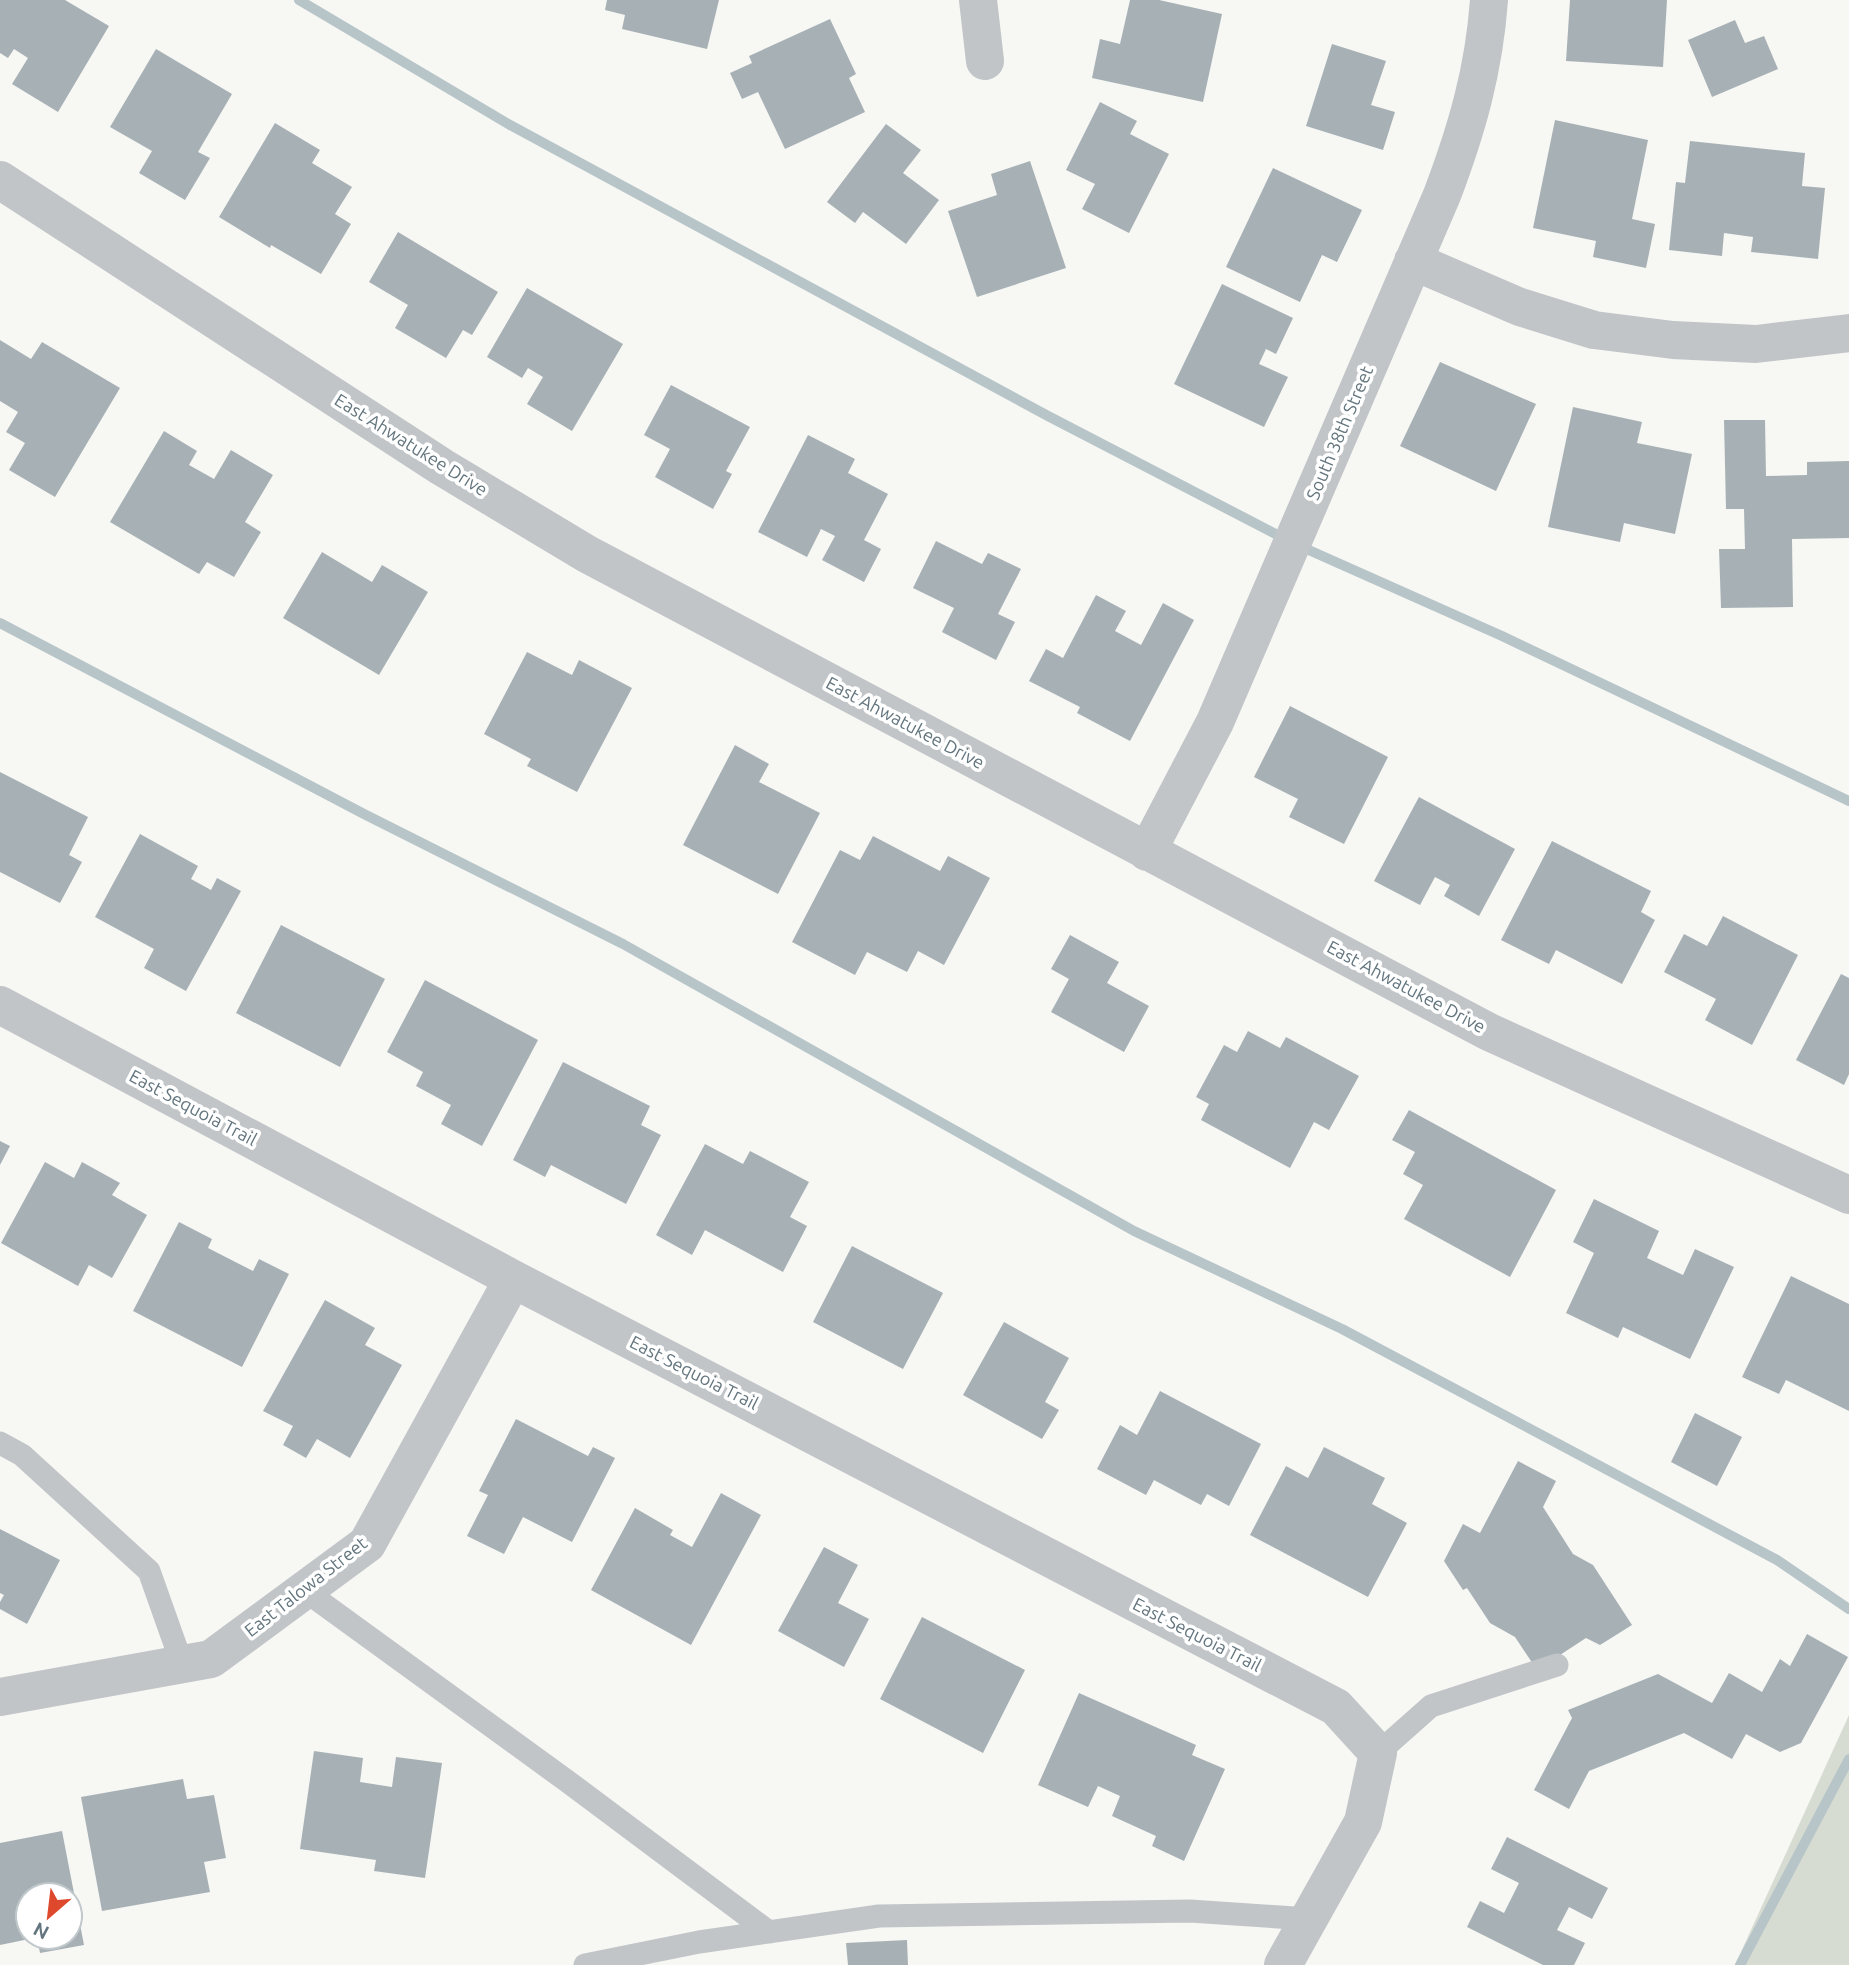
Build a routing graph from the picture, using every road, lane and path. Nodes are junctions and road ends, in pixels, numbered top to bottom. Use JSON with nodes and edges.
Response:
{"nodes":[{"id":1,"x":978,"y":0,"type":"edge"},
{"id":2,"x":1489,"y":0,"type":"edge"},
{"id":3,"x":985,"y":61,"type":"dead end"},
{"id":4,"x":0,"y":180,"type":"edge"},
{"id":5,"x":1413,"y":261,"type":"junction"},
{"id":6,"x":1849,"y":333,"type":"edge"},
{"id":7,"x":1147,"y":852,"type":"junction"},
{"id":8,"x":0,"y":1005,"type":"edge"},
{"id":9,"x":1849,"y":1195,"type":"edge"},
{"id":10,"x":513,"y":1279,"type":"junction"},
{"id":11,"x":0,"y":1443,"type":"edge"},
{"id":12,"x":304,"y":1590,"type":"junction"},
{"id":13,"x":183,"y":1664,"type":"junction"},
{"id":14,"x":1557,"y":1665,"type":"dead end"},
{"id":15,"x":0,"y":1697,"type":"edge"},
{"id":16,"x":1378,"y":1753,"type":"junction"},
{"id":17,"x":1309,"y":1919,"type":"junction"},
{"id":18,"x":769,"y":1932,"type":"junction"},
{"id":19,"x":585,"y":1965,"type":"edge"},
{"id":20,"x":1283,"y":1965,"type":"edge"}],
"edges":[{"from":1,"to":3,"type":"street"},
{"from":2,"to":5,"type":"street","name":"South 38th Street"},
{"from":4,"to":7,"type":"street","name":"East Ahwatukee Drive"},
{"from":5,"to":6,"type":"street"},
{"from":5,"to":7,"type":"street","name":"South 38th Street"},
{"from":7,"to":9,"type":"street","name":"East Ahwatukee Drive"},
{"from":8,"to":10,"type":"street","name":"East Sequoia Trail"},
{"from":10,"to":12,"type":"street","name":"East Talowa Street"},
{"from":10,"to":16,"type":"street","name":"East Sequoia Trail"},
{"from":11,"to":13,"type":"lane"},
{"from":12,"to":13,"type":"street","name":"East Talowa Street"},
{"from":12,"to":18,"type":"lane"},
{"from":13,"to":15,"type":"street","name":"East Talowa Street"},
{"from":14,"to":16,"type":"lane"},
{"from":16,"to":17,"type":"street"},
{"from":17,"to":18,"type":"lane"},
{"from":17,"to":20,"type":"street"},
{"from":18,"to":19,"type":"lane"}]}
